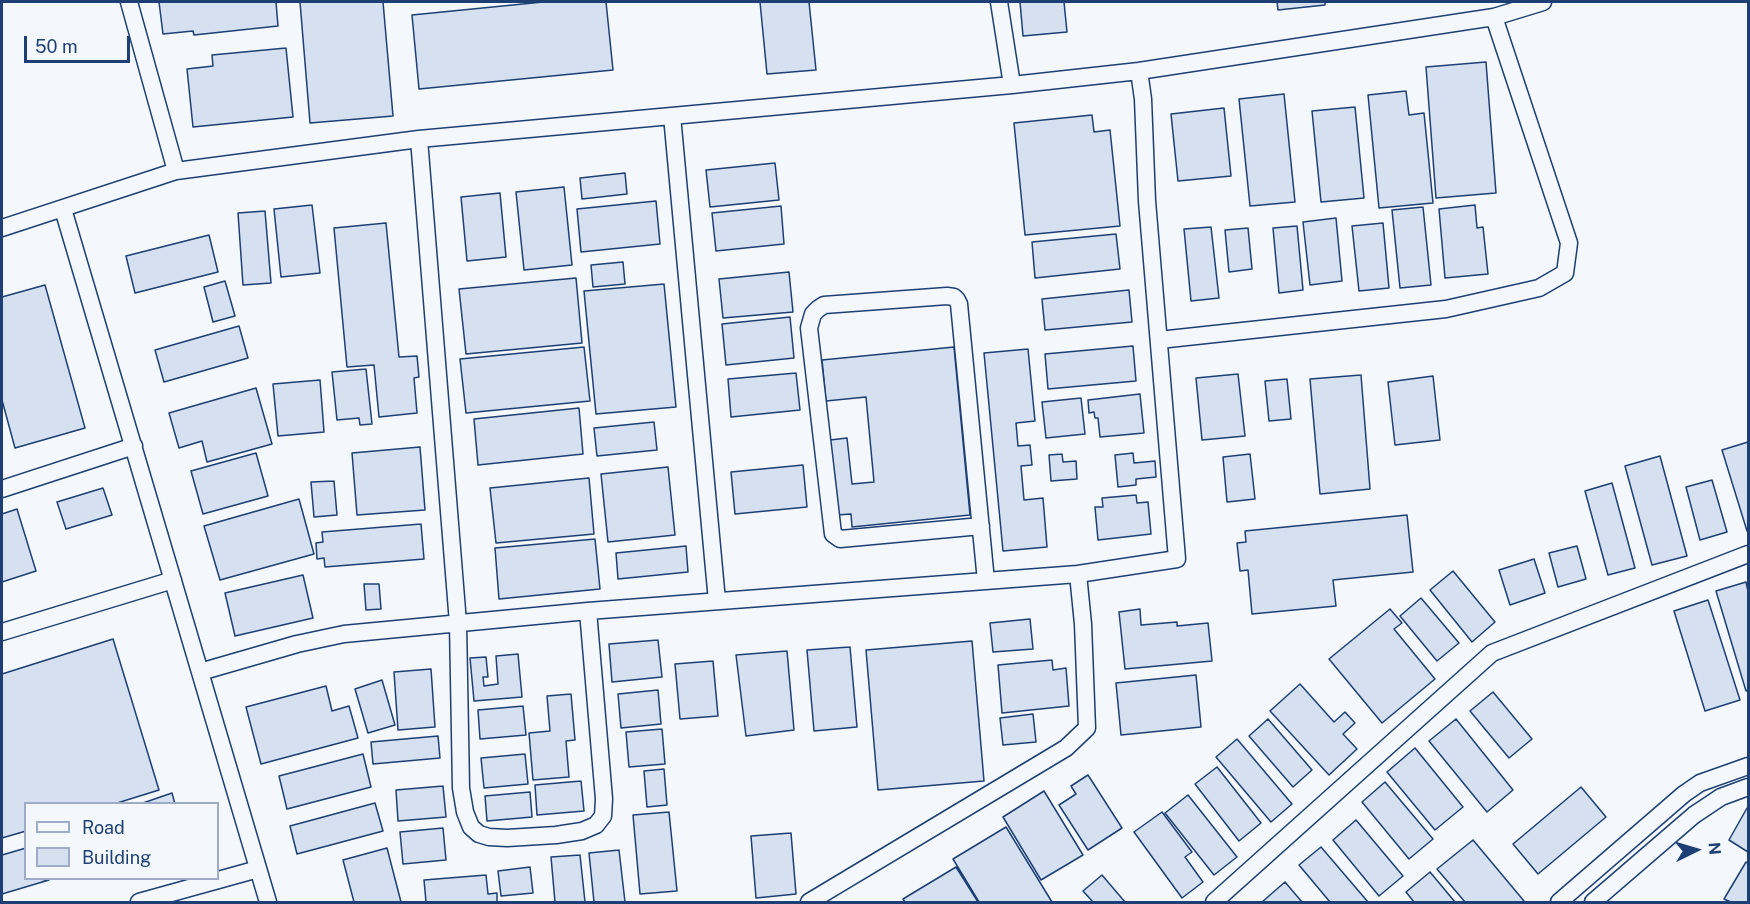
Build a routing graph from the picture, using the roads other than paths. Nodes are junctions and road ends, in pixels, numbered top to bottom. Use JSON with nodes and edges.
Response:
{"nodes":[{"id":1,"x":129,"y":2,"type":"edge"},
{"id":2,"x":999,"y":2,"type":"edge"},
{"id":3,"x":1543,"y":2,"type":"edge"},
{"id":4,"x":1494,"y":17,"type":"junction"},
{"id":5,"x":1139,"y":71,"type":"junction"},
{"id":6,"x":1012,"y":85,"type":"junction"},
{"id":7,"x":672,"y":116,"type":"junction"},
{"id":8,"x":419,"y":140,"type":"junction"},
{"id":9,"x":176,"y":171,"type":"junction"},
{"id":10,"x":63,"y":208,"type":"junction"},
{"id":11,"x":2,"y":228,"type":"edge"},
{"id":12,"x":1159,"y":340,"type":"junction"},
{"id":13,"x":134,"y":446,"type":"junction"},
{"id":14,"x":2,"y":489,"type":"edge"},
{"id":15,"x":981,"y":526,"type":"junction"},
{"id":16,"x":1749,"y":554,"type":"edge"},
{"id":17,"x":1078,"y":574,"type":"junction"},
{"id":18,"x":173,"y":580,"type":"junction"},
{"id":19,"x":987,"y":581,"type":"junction"},
{"id":20,"x":717,"y":601,"type":"junction"},
{"id":21,"x":588,"y":611,"type":"junction"},
{"id":22,"x":458,"y":623,"type":"junction"},
{"id":23,"x":2,"y":632,"type":"edge"},
{"id":24,"x":200,"y":672,"type":"junction"},
{"id":25,"x":1749,"y":766,"type":"edge"},
{"id":26,"x":1749,"y":787,"type":"edge"},
{"id":27,"x":258,"y":869,"type":"junction"},
{"id":28,"x":139,"y":903,"type":"edge"},
{"id":29,"x":268,"y":903,"type":"edge"},
{"id":30,"x":809,"y":903,"type":"edge"},
{"id":31,"x":1214,"y":903,"type":"edge"},
{"id":32,"x":1559,"y":903,"type":"edge"},
{"id":33,"x":1593,"y":903,"type":"edge"}],
"edges":[{"from":1,"to":9,"type":"street"},
{"from":2,"to":6,"type":"street"},
{"from":3,"to":4,"type":"street"},
{"from":4,"to":5,"type":"street"},
{"from":4,"to":12,"type":"street"},
{"from":5,"to":6,"type":"street"},
{"from":5,"to":12,"type":"street"},
{"from":6,"to":7,"type":"street"},
{"from":7,"to":8,"type":"street"},
{"from":7,"to":20,"type":"street"},
{"from":8,"to":9,"type":"street"},
{"from":8,"to":22,"type":"street"},
{"from":9,"to":10,"type":"street"},
{"from":10,"to":11,"type":"street"},
{"from":10,"to":13,"type":"street"},
{"from":12,"to":17,"type":"street"},
{"from":13,"to":14,"type":"street"},
{"from":13,"to":18,"type":"street"},
{"from":15,"to":15,"type":"street"},
{"from":15,"to":19,"type":"street"},
{"from":16,"to":31,"type":"street"},
{"from":17,"to":19,"type":"street"},
{"from":17,"to":30,"type":"street"},
{"from":18,"to":23,"type":"street"},
{"from":18,"to":24,"type":"street"},
{"from":19,"to":20,"type":"street"},
{"from":20,"to":21,"type":"street"},
{"from":21,"to":22,"type":"street"},
{"from":21,"to":22,"type":"street"},
{"from":22,"to":24,"type":"street"},
{"from":24,"to":27,"type":"street"},
{"from":25,"to":32,"type":"street"},
{"from":26,"to":33,"type":"street"},
{"from":27,"to":28,"type":"street"},
{"from":27,"to":29,"type":"street"}]}
